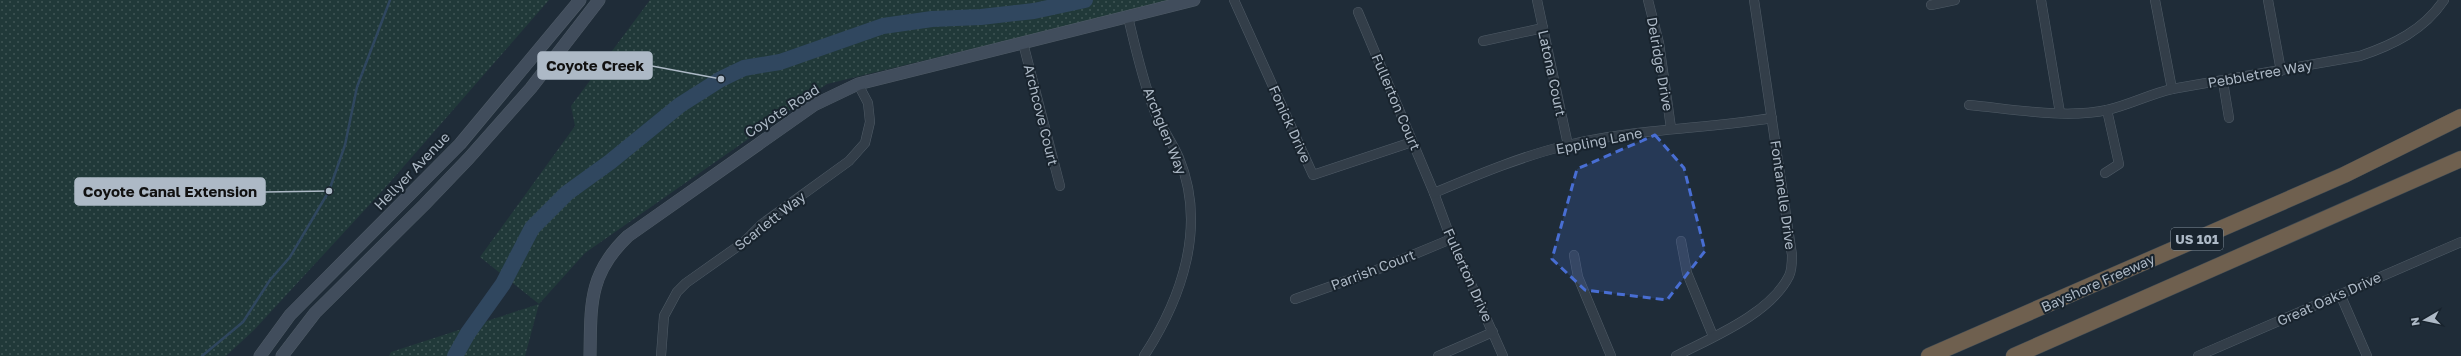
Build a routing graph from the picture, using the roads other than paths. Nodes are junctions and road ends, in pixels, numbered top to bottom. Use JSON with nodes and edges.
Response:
{"nodes":[{"id":1,"x":580,"y":0,"type":"edge"},
{"id":2,"x":599,"y":0,"type":"edge"},
{"id":3,"x":1194,"y":0,"type":"edge"},
{"id":4,"x":1234,"y":0,"type":"edge"},
{"id":5,"x":1537,"y":0,"type":"edge"},
{"id":6,"x":1648,"y":0,"type":"edge"},
{"id":7,"x":1754,"y":0,"type":"edge"},
{"id":8,"x":1955,"y":0,"type":"edge"},
{"id":9,"x":2041,"y":0,"type":"edge"},
{"id":10,"x":2155,"y":0,"type":"edge"},
{"id":11,"x":2268,"y":0,"type":"edge"},
{"id":12,"x":2444,"y":0,"type":"edge"},
{"id":13,"x":1931,"y":5,"type":"dead end"},
{"id":14,"x":1358,"y":12,"type":"dead end"},
{"id":15,"x":1128,"y":16,"type":"junction"},
{"id":16,"x":1543,"y":28,"type":"junction"},
{"id":17,"x":1483,"y":41,"type":"dead end"},
{"id":18,"x":1023,"y":43,"type":"junction"},
{"id":19,"x":2281,"y":71,"type":"junction"},
{"id":20,"x":2223,"y":82,"type":"junction"},
{"id":21,"x":858,"y":84,"type":"junction"},
{"id":22,"x":2172,"y":89,"type":"junction"},
{"id":23,"x":1969,"y":105,"type":"dead end"},
{"id":24,"x":2107,"y":110,"type":"junction"},
{"id":25,"x":2060,"y":113,"type":"junction"},
{"id":26,"x":2461,"y":116,"type":"edge"},
{"id":27,"x":1772,"y":118,"type":"junction"},
{"id":28,"x":2229,"y":118,"type":"dead end"},
{"id":29,"x":1671,"y":128,"type":"junction"},
{"id":30,"x":1412,"y":142,"type":"junction"},
{"id":31,"x":1568,"y":145,"type":"junction"},
{"id":32,"x":2461,"y":159,"type":"edge"},
{"id":33,"x":2105,"y":173,"type":"dead end"},
{"id":34,"x":1060,"y":186,"type":"dead end"},
{"id":35,"x":1434,"y":193,"type":"junction"},
{"id":36,"x":1451,"y":239,"type":"junction"},
{"id":37,"x":1681,"y":241,"type":"dead end"},
{"id":38,"x":2461,"y":242,"type":"edge"},
{"id":39,"x":1574,"y":255,"type":"dead end"},
{"id":40,"x":2340,"y":294,"type":"junction"},
{"id":41,"x":1295,"y":299,"type":"dead end"},
{"id":42,"x":1494,"y":332,"type":"junction"},
{"id":43,"x":1713,"y":336,"type":"junction"},
{"id":44,"x":260,"y":356,"type":"edge"},
{"id":45,"x":282,"y":356,"type":"edge"},
{"id":46,"x":590,"y":356,"type":"edge"},
{"id":47,"x":661,"y":356,"type":"edge"},
{"id":48,"x":1144,"y":356,"type":"edge"},
{"id":49,"x":1438,"y":356,"type":"edge"},
{"id":50,"x":1503,"y":356,"type":"edge"},
{"id":51,"x":1611,"y":356,"type":"edge"},
{"id":52,"x":1676,"y":356,"type":"edge"},
{"id":53,"x":1929,"y":356,"type":"edge"},
{"id":54,"x":2014,"y":356,"type":"edge"},
{"id":55,"x":2198,"y":356,"type":"edge"},
{"id":56,"x":2367,"y":356,"type":"edge"}],
"edges":[{"from":1,"to":44,"type":"main road","name":"Hellyer Avenue"},
{"from":2,"to":45,"type":"main road"},
{"from":3,"to":15,"type":"main road","name":"Coyote Road"},
{"from":4,"to":30,"type":"street","name":"Fonick Drive"},
{"from":5,"to":16,"type":"street","name":"Latona Court"},
{"from":6,"to":29,"type":"street","name":"Delridge Drive"},
{"from":7,"to":27,"type":"street","name":"Fontanelle Drive"},
{"from":8,"to":13,"type":"street"},
{"from":9,"to":25,"type":"street"},
{"from":10,"to":22,"type":"street"},
{"from":11,"to":19,"type":"street"},
{"from":12,"to":19,"type":"street","name":"Pebbletree Way"},
{"from":14,"to":30,"type":"street","name":"Fullerton Court"},
{"from":15,"to":18,"type":"main road","name":"Coyote Road"},
{"from":15,"to":48,"type":"street","name":"Archglen Way"},
{"from":16,"to":17,"type":"street"},
{"from":16,"to":31,"type":"street","name":"Latona Court"},
{"from":18,"to":21,"type":"main road","name":"Coyote Road"},
{"from":18,"to":34,"type":"street","name":"Archcove Court"},
{"from":19,"to":20,"type":"street","name":"Pebbletree Way"},
{"from":20,"to":22,"type":"street","name":"Pebbletree Way"},
{"from":20,"to":28,"type":"street"},
{"from":21,"to":46,"type":"main road","name":"Coyote Road"},
{"from":21,"to":47,"type":"street","name":"Scarlett Way"},
{"from":22,"to":24,"type":"street","name":"Pebbletree Way"},
{"from":23,"to":25,"type":"street","name":"Pebbletree Way"},
{"from":24,"to":25,"type":"street","name":"Pebbletree Way"},
{"from":24,"to":33,"type":"street"},
{"from":26,"to":53,"type":"highway","name":"Bayshore Freeway","number":"US 101"},
{"from":27,"to":29,"type":"street","name":"Eppling Lane"},
{"from":27,"to":43,"type":"street","name":"Fontanelle Drive"},
{"from":29,"to":31,"type":"street","name":"Eppling Lane"},
{"from":30,"to":35,"type":"street","name":"Fullerton Court"},
{"from":31,"to":35,"type":"street","name":"Eppling Lane"},
{"from":32,"to":54,"type":"highway","number":"US 101"},
{"from":35,"to":36,"type":"street","name":"Fullerton Drive"},
{"from":36,"to":41,"type":"street","name":"Parrish Court"},
{"from":36,"to":42,"type":"street","name":"Fullerton Drive"},
{"from":37,"to":43,"type":"street"},
{"from":38,"to":40,"type":"street","name":"Great Oaks Drive"},
{"from":39,"to":51,"type":"street"},
{"from":40,"to":55,"type":"street","name":"Great Oaks Drive"},
{"from":40,"to":56,"type":"street"},
{"from":42,"to":49,"type":"street"},
{"from":42,"to":50,"type":"street","name":"Fullerton Drive"},
{"from":43,"to":52,"type":"street","name":"Fontanelle Drive"}]}
